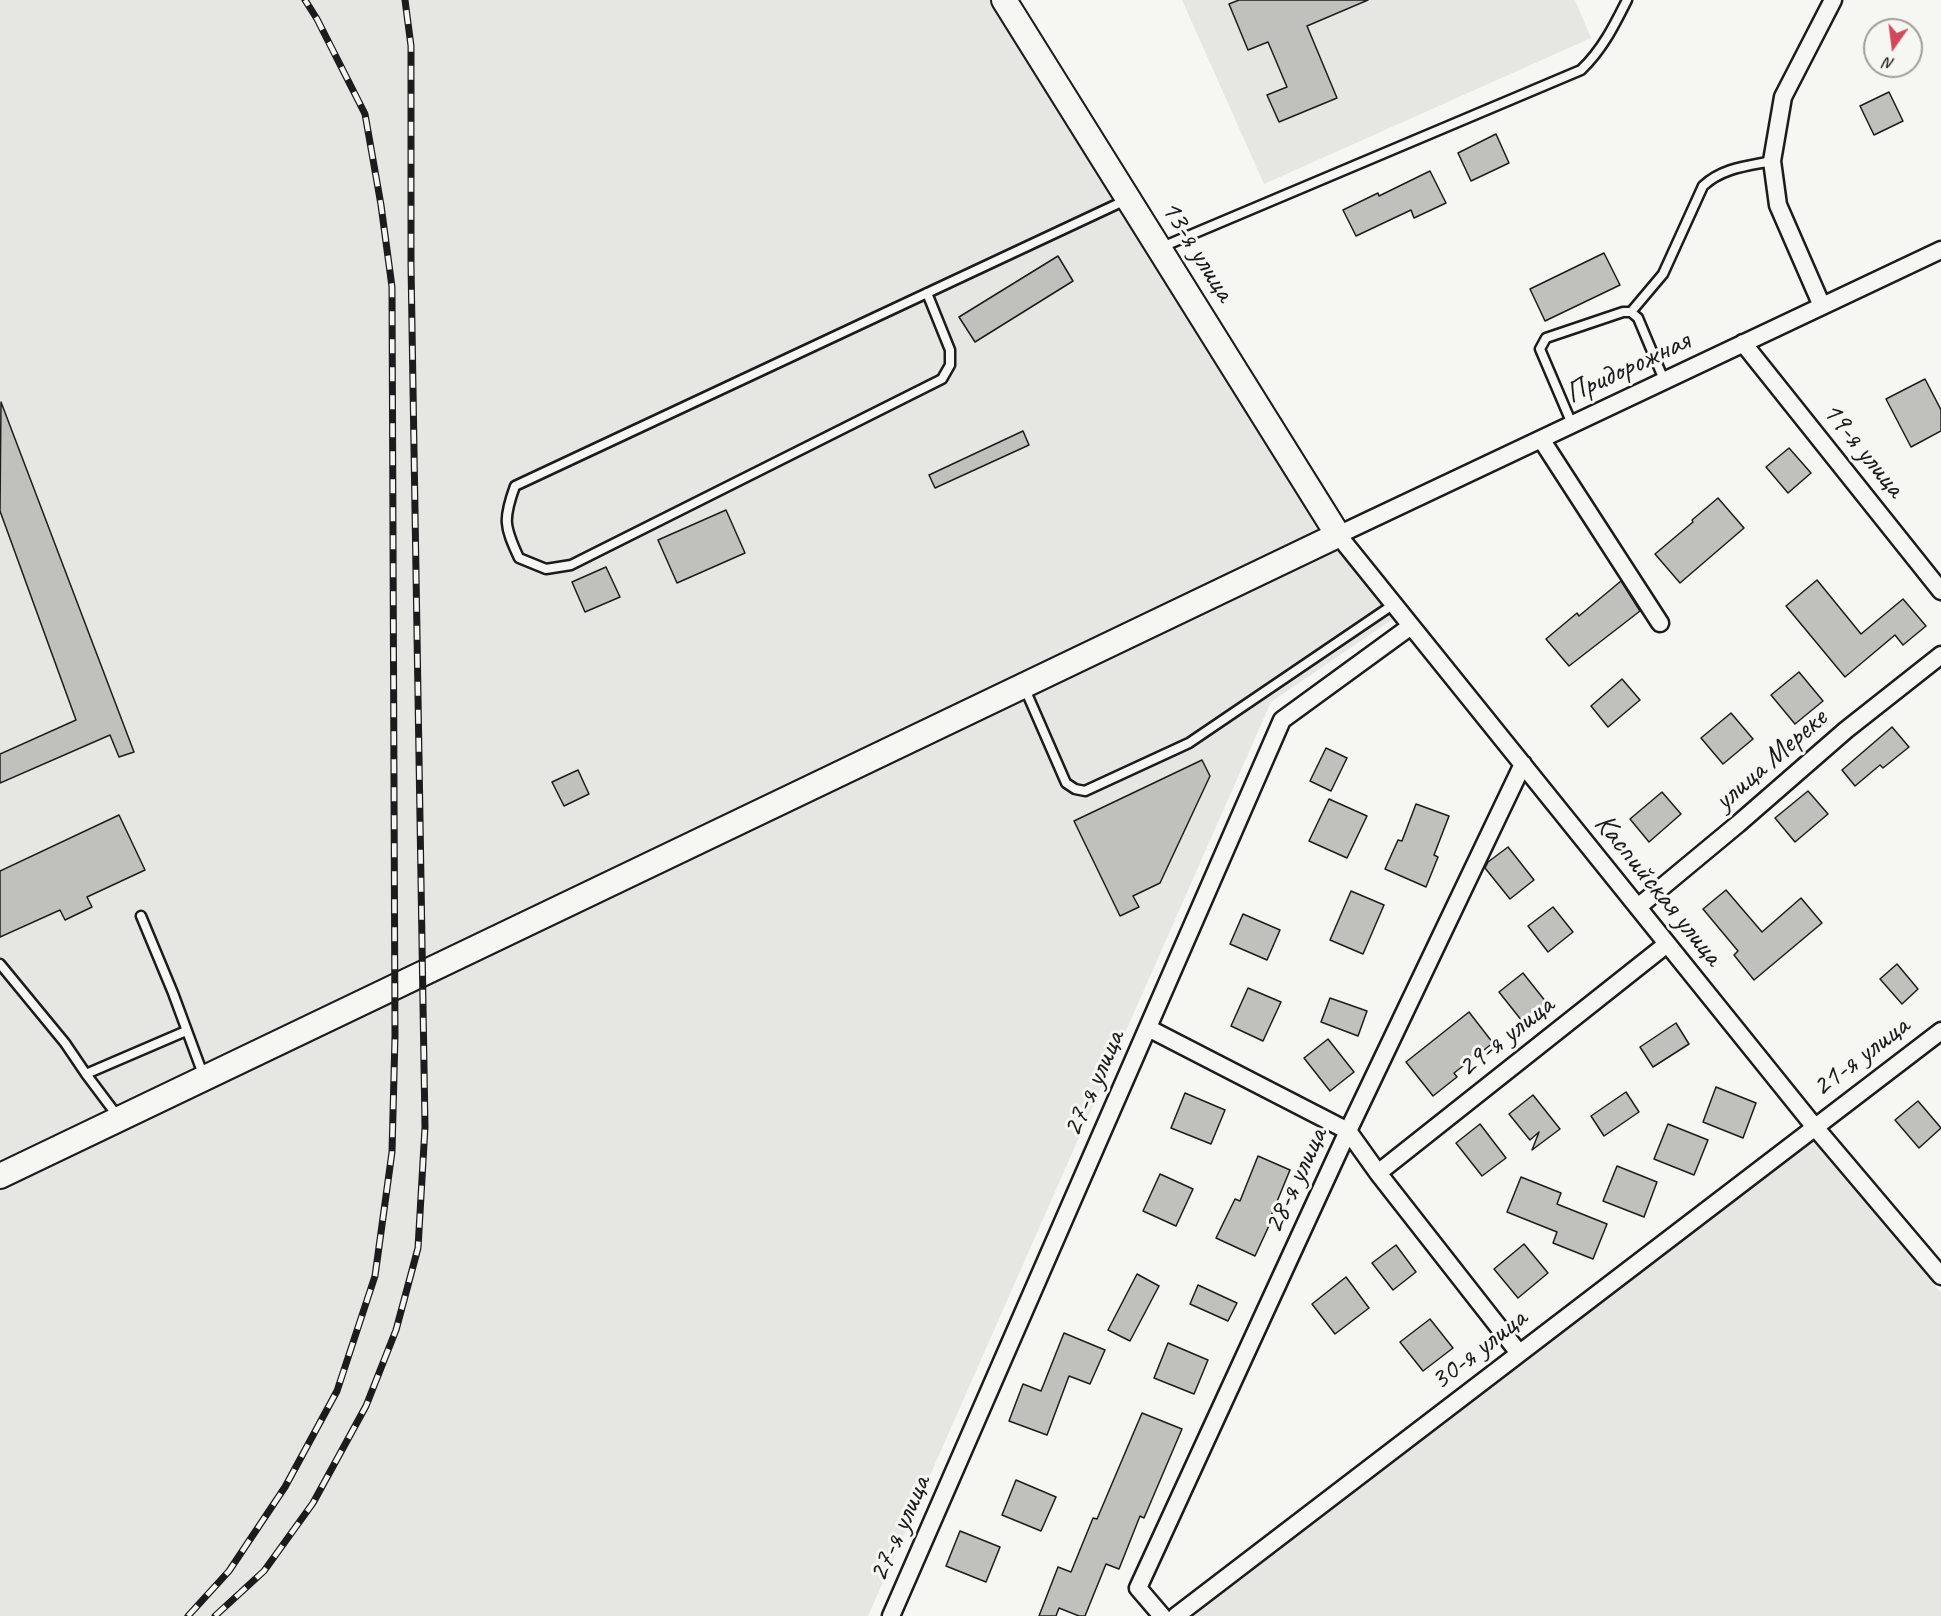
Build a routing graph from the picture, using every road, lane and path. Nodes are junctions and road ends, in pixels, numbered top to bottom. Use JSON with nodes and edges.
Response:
{"nodes":[{"id":1,"x":1004,"y":0,"type":"edge"},
{"id":2,"x":1628,"y":0,"type":"edge"},
{"id":3,"x":1833,"y":0,"type":"edge"},
{"id":4,"x":1772,"y":161,"type":"junction"},
{"id":5,"x":1128,"y":199,"type":"junction"},
{"id":6,"x":1159,"y":248,"type":"junction"},
{"id":7,"x":1941,"y":250,"type":"edge"},
{"id":8,"x":927,"y":293,"type":"junction"},
{"id":9,"x":1822,"y":306,"type":"junction"},
{"id":10,"x":1631,"y":312,"type":"junction"},
{"id":11,"x":1743,"y":343,"type":"junction"},
{"id":12,"x":1664,"y":380,"type":"junction"},
{"id":13,"x":1572,"y":424,"type":"junction"},
{"id":14,"x":1541,"y":439,"type":"junction"},
{"id":15,"x":1338,"y":535,"type":"junction"},
{"id":16,"x":1941,"y":591,"type":"edge"},
{"id":17,"x":1394,"y":604,"type":"junction"},
{"id":18,"x":1660,"y":623,"type":"dead end"},
{"id":19,"x":1411,"y":626,"type":"junction"},
{"id":20,"x":1941,"y":656,"type":"edge"},
{"id":21,"x":1023,"y":686,"type":"junction"},
{"id":22,"x":1523,"y":764,"type":"junction"},
{"id":23,"x":1638,"y":907,"type":"junction"},
{"id":24,"x":141,"y":916,"type":"dead end"},
{"id":25,"x":1667,"y":944,"type":"junction"},
{"id":26,"x":0,"y":964,"type":"edge"},
{"id":27,"x":1148,"y":1028,"type":"junction"},
{"id":28,"x":186,"y":1031,"type":"junction"},
{"id":29,"x":1941,"y":1031,"type":"edge"},
{"id":30,"x":86,"y":1074,"type":"junction"},
{"id":31,"x":204,"y":1078,"type":"junction"},
{"id":32,"x":120,"y":1119,"type":"junction"},
{"id":33,"x":1814,"y":1126,"type":"junction"},
{"id":34,"x":1348,"y":1131,"type":"junction"},
{"id":35,"x":1378,"y":1173,"type":"junction"},
{"id":36,"x":0,"y":1176,"type":"edge"},
{"id":37,"x":1941,"y":1276,"type":"edge"},
{"id":38,"x":1519,"y":1353,"type":"junction"},
{"id":39,"x":891,"y":1616,"type":"edge"},
{"id":40,"x":1162,"y":1616,"type":"edge"},
{"id":41,"x":1176,"y":1616,"type":"edge"}],
"edges":[{"from":1,"to":5,"type":"street","name":"13-я улица"},
{"from":2,"to":6,"type":"lane"},
{"from":3,"to":4,"type":"street"},
{"from":4,"to":9,"type":"street"},
{"from":4,"to":10,"type":"lane"},
{"from":5,"to":6,"type":"street","name":"13-я улица"},
{"from":5,"to":8,"type":"lane"},
{"from":6,"to":15,"type":"street","name":"13-я улица"},
{"from":7,"to":9,"type":"street","name":"Придорожная"},
{"from":8,"to":8,"type":"lane"},
{"from":9,"to":11,"type":"street","name":"Придорожная"},
{"from":10,"to":12,"type":"lane"},
{"from":10,"to":13,"type":"lane"},
{"from":11,"to":12,"type":"street","name":"Придорожная"},
{"from":11,"to":16,"type":"street","name":"19-я улица"},
{"from":12,"to":13,"type":"street","name":"Придорожная"},
{"from":13,"to":14,"type":"street","name":"Придорожная"},
{"from":14,"to":15,"type":"street","name":"Придорожная"},
{"from":14,"to":18,"type":"street"},
{"from":15,"to":17,"type":"street","name":"Каспийская улица"},
{"from":15,"to":21,"type":"street"},
{"from":17,"to":19,"type":"street","name":"Каспийская улица"},
{"from":17,"to":21,"type":"lane"},
{"from":19,"to":22,"type":"street","name":"Каспийская улица"},
{"from":19,"to":27,"type":"street","name":"27-я улица"},
{"from":20,"to":23,"type":"street","name":"улица Мереке"},
{"from":21,"to":31,"type":"street"},
{"from":22,"to":23,"type":"street","name":"Каспийская улица"},
{"from":22,"to":34,"type":"street","name":"28-я улица"},
{"from":23,"to":25,"type":"street","name":"Каспийская улица"},
{"from":24,"to":28,"type":"lane"},
{"from":25,"to":33,"type":"street","name":"Каспийская улица"},
{"from":25,"to":35,"type":"street","name":"29-я улица"},
{"from":26,"to":30,"type":"lane"},
{"from":27,"to":34,"type":"street"},
{"from":27,"to":39,"type":"street","name":"27-я улица"},
{"from":28,"to":30,"type":"lane"},
{"from":28,"to":31,"type":"lane"},
{"from":29,"to":33,"type":"street","name":"21-я улица"},
{"from":30,"to":32,"type":"lane"},
{"from":31,"to":32,"type":"street"},
{"from":32,"to":36,"type":"street"},
{"from":33,"to":37,"type":"street","name":"Каспийская улица"},
{"from":33,"to":38,"type":"street","name":"30-я улица"},
{"from":34,"to":35,"type":"street"},
{"from":34,"to":40,"type":"street","name":"28-я улица"},
{"from":35,"to":38,"type":"street"},
{"from":38,"to":41,"type":"street","name":"30-я улица"}]}
